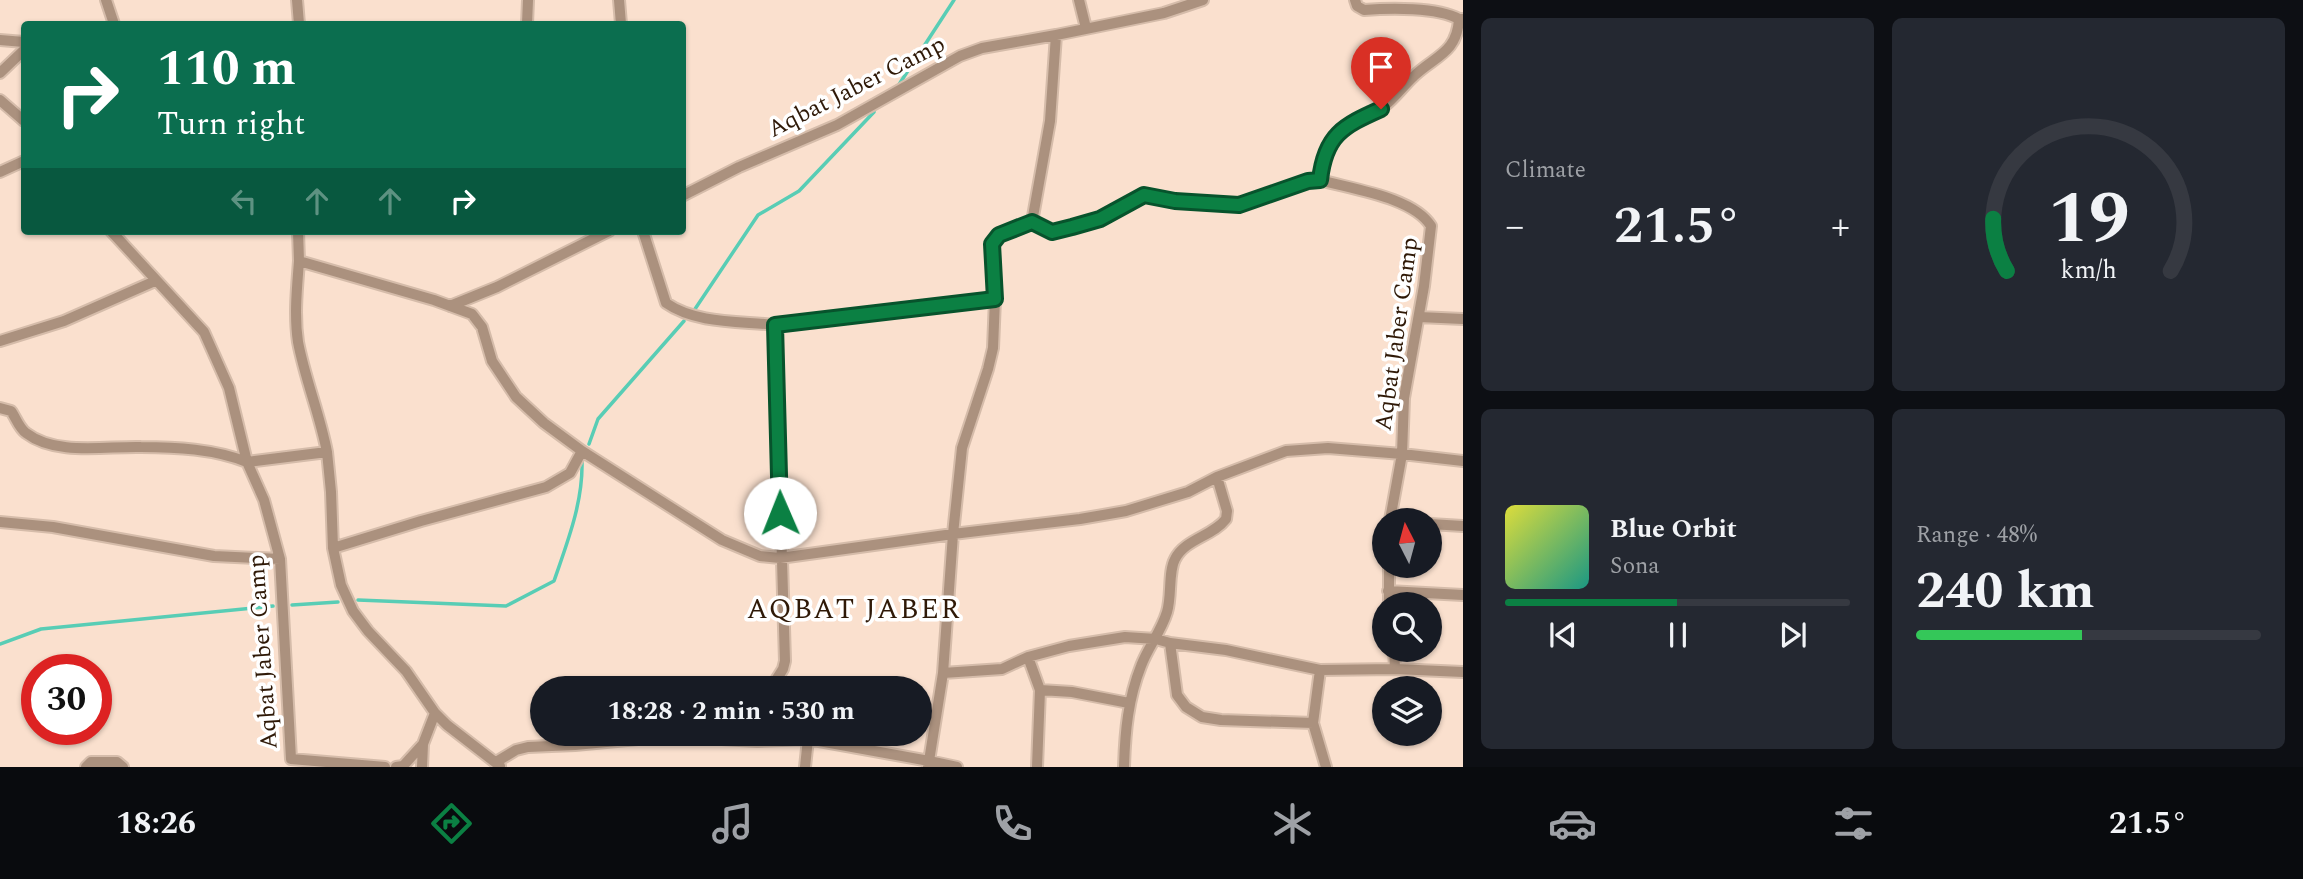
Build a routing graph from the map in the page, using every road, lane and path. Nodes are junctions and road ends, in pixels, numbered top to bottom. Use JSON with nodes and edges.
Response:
{"nodes":[{"id":1,"x":106,"y":0,"type":"edge"},
{"id":2,"x":297,"y":0,"type":"edge"},
{"id":3,"x":528,"y":0,"type":"edge"},
{"id":4,"x":620,"y":0,"type":"edge"},
{"id":5,"x":1079,"y":0,"type":"edge"},
{"id":6,"x":1203,"y":0,"type":"edge"},
{"id":7,"x":1355,"y":0,"type":"edge"},
{"id":8,"x":1461,"y":19,"type":"edge"},
{"id":9,"x":113,"y":21,"type":"edge"},
{"id":10,"x":299,"y":21,"type":"edge"},
{"id":11,"x":527,"y":21,"type":"edge"},
{"id":12,"x":621,"y":21,"type":"edge"},
{"id":13,"x":1086,"y":28,"type":"junction"},
{"id":14,"x":1056,"y":35,"type":"junction"},
{"id":15,"x":0,"y":40,"type":"edge"},
{"id":16,"x":21,"y":42,"type":"edge"},
{"id":17,"x":21,"y":53,"type":"edge"},
{"id":18,"x":0,"y":73,"type":"edge"},
{"id":19,"x":0,"y":100,"type":"edge"},
{"id":20,"x":21,"y":118,"type":"edge"},
{"id":21,"x":21,"y":162,"type":"edge"},
{"id":22,"x":0,"y":172,"type":"edge"},
{"id":23,"x":1320,"y":180,"type":"junction"},
{"id":24,"x":686,"y":194,"type":"edge"},
{"id":25,"x":1032,"y":222,"type":"junction"},
{"id":26,"x":115,"y":235,"type":"edge"},
{"id":27,"x":298,"y":235,"type":"edge"},
{"id":28,"x":601,"y":235,"type":"edge"},
{"id":29,"x":644,"y":235,"type":"edge"},
{"id":30,"x":299,"y":261,"type":"junction"},
{"id":31,"x":155,"y":281,"type":"junction"},
{"id":32,"x":487,"y":291,"type":"junction"},
{"id":33,"x":995,"y":299,"type":"junction"},
{"id":34,"x":450,"y":306,"type":"junction"},
{"id":35,"x":1419,"y":317,"type":"junction"},
{"id":36,"x":476,"y":319,"type":"junction"},
{"id":37,"x":1463,"y":319,"type":"edge"},
{"id":38,"x":775,"y":325,"type":"junction"},
{"id":39,"x":0,"y":341,"type":"edge"},
{"id":40,"x":0,"y":408,"type":"edge"},
{"id":41,"x":582,"y":451,"type":"junction"},
{"id":42,"x":327,"y":452,"type":"junction"},
{"id":43,"x":1402,"y":454,"type":"junction"},
{"id":44,"x":1463,"y":461,"type":"edge"},
{"id":45,"x":247,"y":462,"type":"junction"},
{"id":46,"x":1217,"y":477,"type":"junction"},
{"id":47,"x":1392,"y":508,"type":"edge"},
{"id":48,"x":0,"y":522,"type":"edge"},
{"id":49,"x":1442,"y":525,"type":"edge"},
{"id":50,"x":1463,"y":526,"type":"edge"},
{"id":51,"x":953,"y":534,"type":"junction"},
{"id":52,"x":333,"y":548,"type":"junction"},
{"id":53,"x":780,"y":558,"type":"junction"},
{"id":54,"x":280,"y":559,"type":"junction"},
{"id":55,"x":1388,"y":578,"type":"edge"},
{"id":56,"x":1388,"y":591,"type":"joint"},
{"id":57,"x":1463,"y":595,"type":"edge"},
{"id":58,"x":1156,"y":639,"type":"junction"},
{"id":59,"x":1170,"y":643,"type":"junction"},
{"id":60,"x":1028,"y":657,"type":"junction"},
{"id":61,"x":1395,"y":662,"type":"edge"},
{"id":62,"x":1395,"y":668,"type":"junction"},
{"id":63,"x":1320,"y":670,"type":"junction"},
{"id":64,"x":1463,"y":672,"type":"edge"},
{"id":65,"x":943,"y":673,"type":"junction"},
{"id":66,"x":779,"y":676,"type":"edge"},
{"id":67,"x":1040,"y":691,"type":"junction"},
{"id":68,"x":1129,"y":703,"type":"junction"},
{"id":69,"x":435,"y":713,"type":"junction"},
{"id":70,"x":1313,"y":723,"type":"junction"},
{"id":71,"x":422,"y":744,"type":"junction"},
{"id":72,"x":552,"y":746,"type":"edge"},
{"id":73,"x":807,"y":746,"type":"edge"},
{"id":74,"x":842,"y":746,"type":"edge"},
{"id":75,"x":291,"y":763,"type":"edge"},
{"id":76,"x":929,"y":764,"type":"edge"},
{"id":77,"x":499,"y":765,"type":"edge"},
{"id":78,"x":86,"y":767,"type":"edge"},
{"id":79,"x":123,"y":767,"type":"edge"},
{"id":80,"x":384,"y":767,"type":"edge"},
{"id":81,"x":396,"y":767,"type":"edge"},
{"id":82,"x":422,"y":767,"type":"edge"},
{"id":83,"x":805,"y":767,"type":"edge"},
{"id":84,"x":957,"y":767,"type":"edge"},
{"id":85,"x":1037,"y":767,"type":"edge"},
{"id":86,"x":1124,"y":767,"type":"edge"},
{"id":87,"x":1327,"y":767,"type":"edge"}],
"edges":[{"from":1,"to":9,"type":"street"},
{"from":2,"to":10,"type":"street"},
{"from":3,"to":11,"type":"street"},
{"from":4,"to":12,"type":"street"},
{"from":5,"to":13,"type":"street"},
{"from":6,"to":13,"type":"street","name":"Aqbat Jaber Camp"},
{"from":7,"to":8,"type":"street"},
{"from":8,"to":23,"type":"street"},
{"from":13,"to":14,"type":"street","name":"Aqbat Jaber Camp"},
{"from":14,"to":24,"type":"street","name":"Aqbat Jaber Camp"},
{"from":14,"to":25,"type":"street"},
{"from":15,"to":16,"type":"street"},
{"from":17,"to":18,"type":"street"},
{"from":19,"to":20,"type":"street"},
{"from":21,"to":22,"type":"street"},
{"from":23,"to":25,"type":"street"},
{"from":23,"to":35,"type":"street","name":"Aqbat Jaber Camp"},
{"from":25,"to":33,"type":"street"},
{"from":26,"to":31,"type":"street","name":"Aqbat Jaber Camp"},
{"from":27,"to":30,"type":"street"},
{"from":28,"to":32,"type":"street"},
{"from":29,"to":38,"type":"street"},
{"from":30,"to":34,"type":"street"},
{"from":30,"to":42,"type":"street"},
{"from":31,"to":39,"type":"street"},
{"from":31,"to":45,"type":"street","name":"Aqbat Jaber Camp"},
{"from":32,"to":34,"type":"street"},
{"from":32,"to":36,"type":"street"},
{"from":33,"to":38,"type":"street"},
{"from":33,"to":51,"type":"street"},
{"from":34,"to":36,"type":"street"},
{"from":35,"to":37,"type":"street"},
{"from":35,"to":43,"type":"street","name":"Aqbat Jaber Camp"},
{"from":36,"to":41,"type":"street"},
{"from":38,"to":53,"type":"street"},
{"from":40,"to":45,"type":"street"},
{"from":41,"to":52,"type":"street"},
{"from":41,"to":53,"type":"street"},
{"from":42,"to":45,"type":"street"},
{"from":42,"to":52,"type":"street"},
{"from":43,"to":44,"type":"street","name":"Aqbat Jaber Camp"},
{"from":43,"to":46,"type":"street","name":"Aqbat Jaber Camp"},
{"from":43,"to":47,"type":"street","name":"Aqbat Jaber Camp"},
{"from":45,"to":54,"type":"street","name":"Aqbat Jaber Camp"},
{"from":46,"to":51,"type":"street","name":"Aqbat Jaber Camp"},
{"from":46,"to":58,"type":"street"},
{"from":48,"to":54,"type":"street"},
{"from":49,"to":50,"type":"street"},
{"from":51,"to":53,"type":"street","name":"Aqbat Jaber Camp"},
{"from":51,"to":65,"type":"street"},
{"from":52,"to":69,"type":"street"},
{"from":53,"to":66,"type":"street"},
{"from":54,"to":75,"type":"street","name":"Aqbat Jaber Camp"},
{"from":55,"to":56,"type":"street"},
{"from":56,"to":57,"type":"street"},
{"from":58,"to":59,"type":"street"},
{"from":58,"to":60,"type":"street"},
{"from":58,"to":68,"type":"street"},
{"from":59,"to":63,"type":"street"},
{"from":59,"to":70,"type":"street"},
{"from":60,"to":65,"type":"street"},
{"from":60,"to":67,"type":"street"},
{"from":61,"to":62,"type":"street"},
{"from":62,"to":63,"type":"street"},
{"from":62,"to":64,"type":"street"},
{"from":63,"to":70,"type":"street"},
{"from":65,"to":76,"type":"street"},
{"from":67,"to":68,"type":"street"},
{"from":67,"to":85,"type":"street"},
{"from":68,"to":86,"type":"street"},
{"from":69,"to":71,"type":"street"},
{"from":69,"to":77,"type":"street"},
{"from":70,"to":87,"type":"street"},
{"from":71,"to":81,"type":"street"},
{"from":71,"to":82,"type":"street"},
{"from":72,"to":77,"type":"street"},
{"from":73,"to":83,"type":"street"},
{"from":74,"to":76,"type":"street"},
{"from":75,"to":80,"type":"street","name":"Aqbat Jaber Camp"},
{"from":76,"to":84,"type":"street"},
{"from":78,"to":79,"type":"street"}]}
